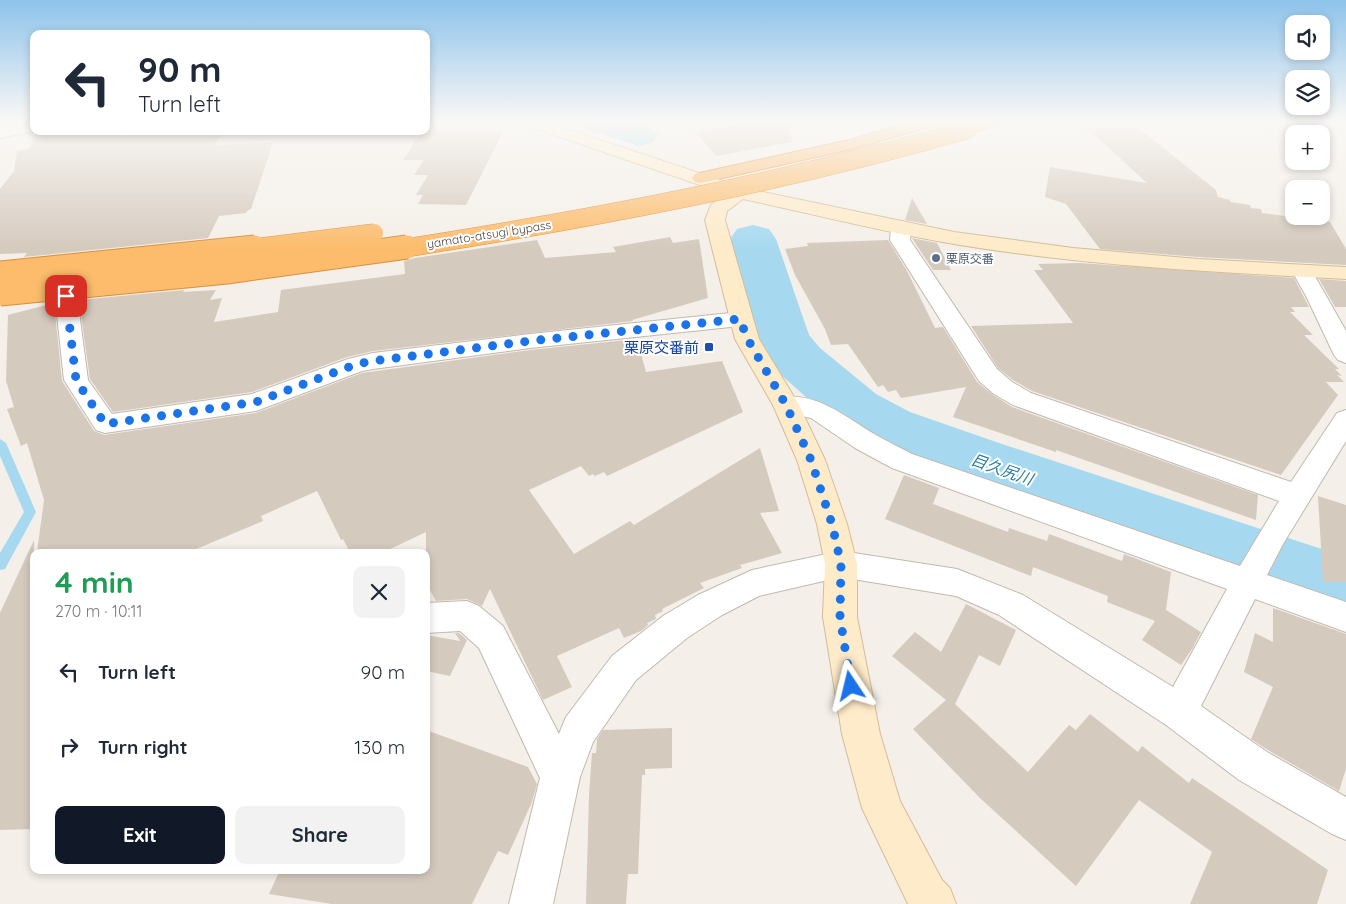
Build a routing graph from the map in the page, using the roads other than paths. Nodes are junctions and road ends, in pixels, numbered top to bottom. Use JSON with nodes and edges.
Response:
{"nodes":[{"id":1,"x":655,"y":163,"type":"edge"},
{"id":2,"x":768,"y":163,"type":"edge"},
{"id":3,"x":845,"y":163,"type":"edge"},
{"id":4,"x":740,"y":193,"type":"junction"},
{"id":5,"x":445,"y":223,"type":"dead end"},
{"id":6,"x":409,"y":228,"type":"dead end"},
{"id":7,"x":901,"y":228,"type":"junction"},
{"id":8,"x":1302,"y":272,"type":"junction"},
{"id":9,"x":0,"y":273,"type":"edge"},
{"id":10,"x":1346,"y":273,"type":"edge"},
{"id":11,"x":0,"y":294,"type":"edge"},
{"id":12,"x":66,"y":296,"type":"dead end"},
{"id":13,"x":740,"y":319,"type":"junction"},
{"id":14,"x":1346,"y":355,"type":"edge"},
{"id":15,"x":786,"y":405,"type":"junction"},
{"id":16,"x":1346,"y":419,"type":"edge"},
{"id":17,"x":1298,"y":496,"type":"junction"},
{"id":18,"x":841,"y":564,"type":"junction"},
{"id":19,"x":1250,"y":579,"type":"junction"},
{"id":20,"x":1346,"y":617,"type":"edge"},
{"id":21,"x":430,"y":618,"type":"edge"},
{"id":22,"x":1179,"y":712,"type":"junction"},
{"id":23,"x":560,"y":778,"type":"junction"},
{"id":24,"x":1346,"y":820,"type":"edge"},
{"id":25,"x":530,"y":904,"type":"edge"},
{"id":26,"x":934,"y":904,"type":"edge"}],
"edges":[{"from":1,"to":4,"type":"street"},
{"from":2,"to":5,"type":"highway","name":"yamato-atsugi bypass"},
{"from":3,"to":11,"type":"highway","name":"yamato-atsugi bypass","bridge":true},
{"from":4,"to":7,"type":"street"},
{"from":4,"to":13,"type":"street"},
{"from":6,"to":9,"type":"highway","name":"yamato-atsugi bypass","bridge":true},
{"from":7,"to":8,"type":"street"},
{"from":7,"to":17,"type":"street"},
{"from":8,"to":10,"type":"street"},
{"from":8,"to":14,"type":"street"},
{"from":12,"to":13,"type":"street"},
{"from":13,"to":15,"type":"street"},
{"from":15,"to":18,"type":"street"},
{"from":15,"to":19,"type":"street"},
{"from":16,"to":17,"type":"street"},
{"from":17,"to":19,"type":"street"},
{"from":18,"to":22,"type":"street"},
{"from":18,"to":23,"type":"street"},
{"from":18,"to":26,"type":"street"},
{"from":19,"to":20,"type":"street"},
{"from":19,"to":22,"type":"street"},
{"from":21,"to":23,"type":"street"},
{"from":22,"to":24,"type":"street"},
{"from":23,"to":25,"type":"street"}]}
